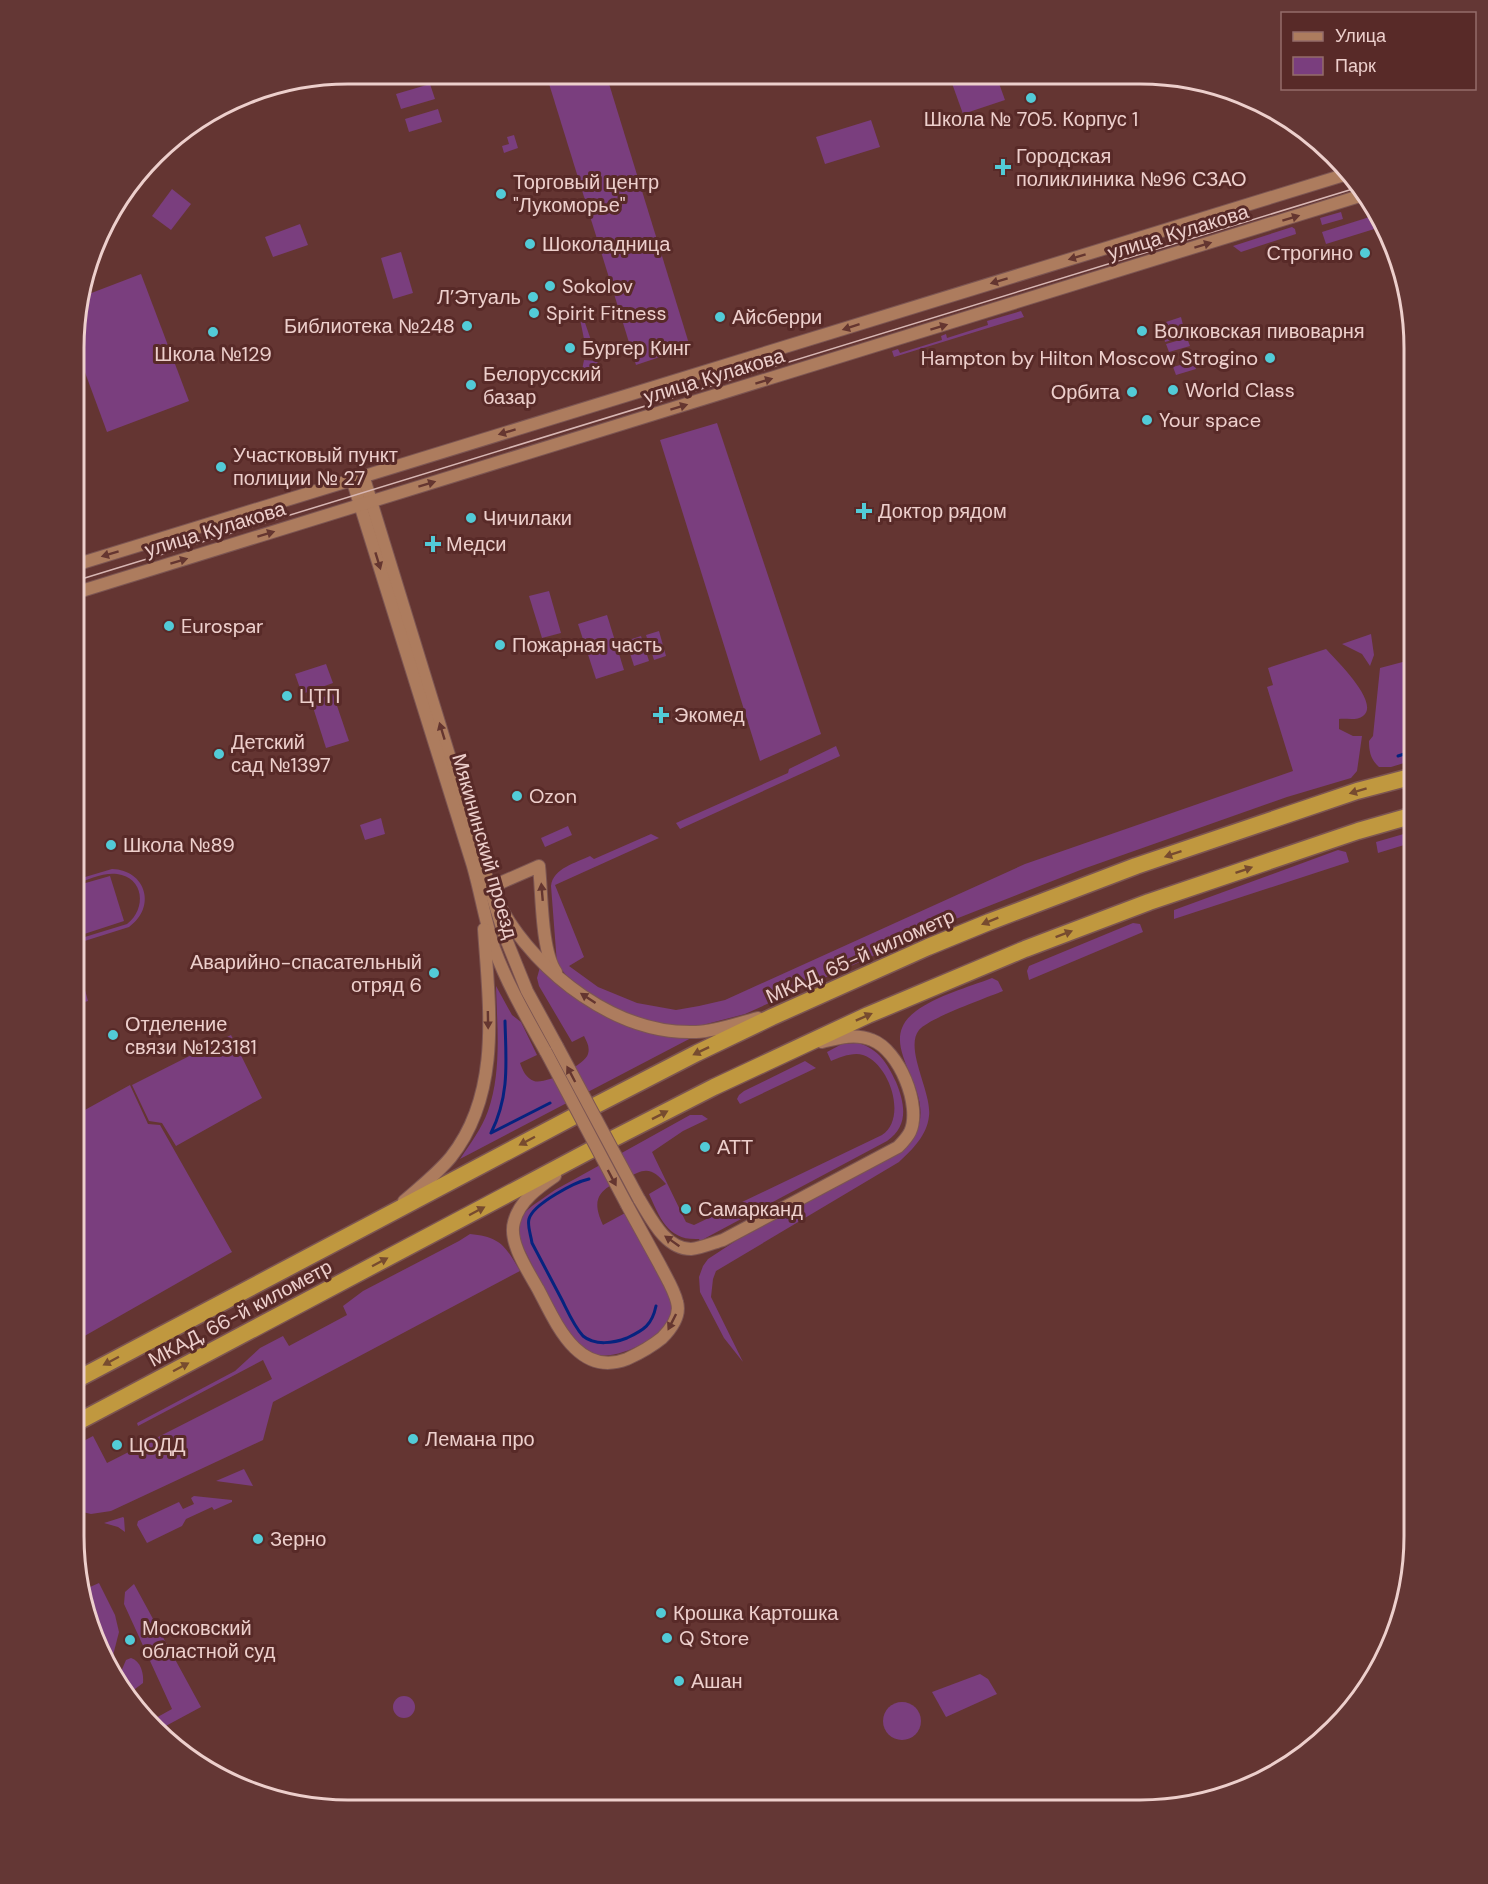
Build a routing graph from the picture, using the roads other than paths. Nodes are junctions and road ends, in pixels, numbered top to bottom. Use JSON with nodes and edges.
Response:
{"nodes":[{"id":1,"x":1340,"y":176,"type":"edge"},
{"id":2,"x":1357,"y":197,"type":"edge"},
{"id":3,"x":358,"y":477,"type":"junction"},
{"id":4,"x":366,"y":503,"type":"junction"},
{"id":5,"x":84,"y":562,"type":"edge"},
{"id":6,"x":84,"y":590,"type":"edge"},
{"id":7,"x":1404,"y":779,"type":"edge"},
{"id":8,"x":1404,"y":818,"type":"edge"},
{"id":9,"x":485,"y":890,"type":"junction"},
{"id":10,"x":482,"y":907,"type":"junction"},
{"id":11,"x":495,"y":949,"type":"junction"},
{"id":12,"x":486,"y":962,"type":"junction"},
{"id":13,"x":514,"y":962,"type":"junction"},
{"id":14,"x":561,"y":979,"type":"junction"},
{"id":15,"x":791,"y":1009,"type":"junction"},
{"id":16,"x":551,"y":1049,"type":"junction"},
{"id":17,"x":792,"y":1051,"type":"junction"},
{"id":18,"x":589,"y":1152,"type":"junction"},
{"id":19,"x":390,"y":1214,"type":"junction"},
{"id":20,"x":348,"y":1236,"type":"joint"},
{"id":21,"x":84,"y":1376,"type":"edge"},
{"id":22,"x":84,"y":1419,"type":"edge"}],
"edges":[{"from":1,"to":3,"type":"main road","name":"улица Кулакова","one_way":true},
{"from":4,"to":2,"type":"main road","name":"улица Кулакова","one_way":true},
{"from":3,"to":4,"type":"main road","name":"Мякининский проезд"},
{"from":3,"to":5,"type":"main road","name":"улица Кулакова","one_way":true},
{"from":6,"to":4,"type":"main road","name":"улица Кулакова","one_way":true},
{"from":4,"to":9,"type":"main road","name":"Мякининский проезд"},
{"from":7,"to":15,"type":"highway","name":"МКАД, 65-й километр","one_way":true},
{"from":17,"to":8,"type":"highway","one_way":true},
{"from":9,"to":10,"type":"main road","name":"Мякининский проезд"},
{"from":9,"to":13,"type":"main road","name":"Мякининский проезд"},
{"from":9,"to":14,"type":"main road"},
{"from":14,"to":9,"type":"main road","one_way":true},
{"from":10,"to":11,"type":"main road","name":"Мякининский проезд"},
{"from":10,"to":12,"type":"main road"},
{"from":11,"to":12,"type":"main road"},
{"from":11,"to":13,"type":"main road"},
{"from":11,"to":16,"type":"main road","name":"Мякининский проезд"},
{"from":12,"to":19,"type":"main road","one_way":true},
{"from":13,"to":16,"type":"main road","name":"Мякининский проезд"},
{"from":15,"to":14,"type":"main road","one_way":true},
{"from":15,"to":19,"type":"highway","name":"МКАД, 65-й километр","one_way":true},
{"from":17,"to":16,"type":"main road","name":"Мякининский проезд","one_way":true,"bridge":true},
{"from":16,"to":18,"type":"main road","name":"Мякининский проезд","one_way":true,"bridge":true},
{"from":18,"to":17,"type":"highway","one_way":true},
{"from":22,"to":18,"type":"highway","name":"МКАД, 66-й километр","one_way":true},
{"from":19,"to":20,"type":"highway","name":"МКАД, 65-й километр"},
{"from":20,"to":21,"type":"highway","name":"МКАД, 66-й километр","one_way":true}]}
